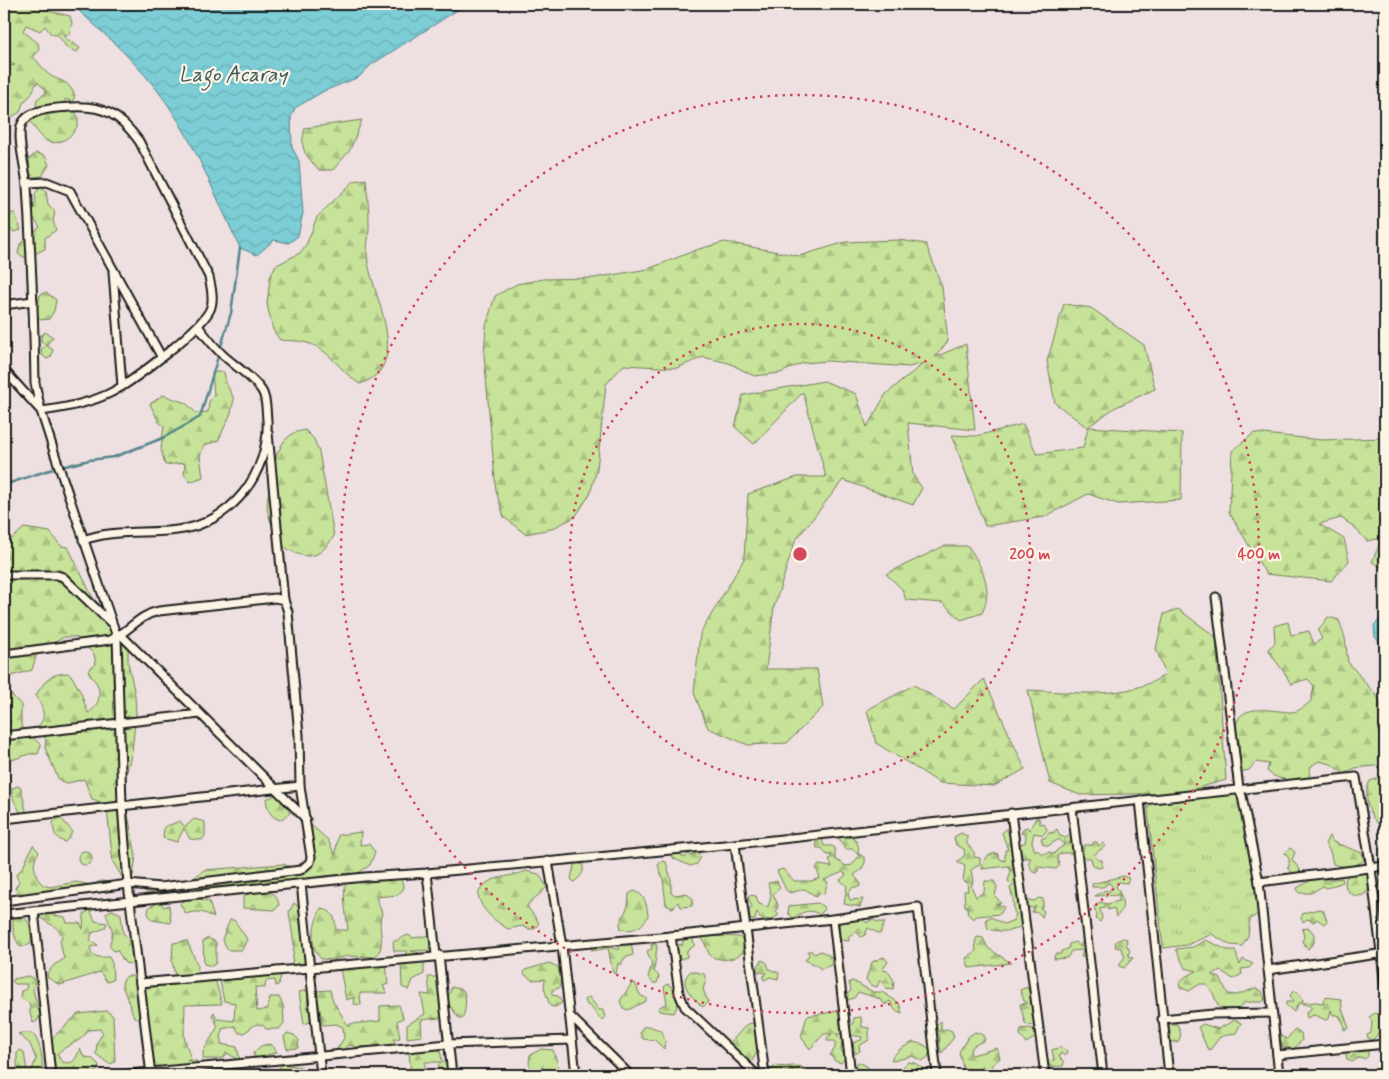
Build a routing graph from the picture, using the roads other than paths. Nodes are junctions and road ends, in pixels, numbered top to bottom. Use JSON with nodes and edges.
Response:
{"nodes":[{"id":1,"x":27,"y":183,"type":"junction"},
{"id":2,"x":113,"y":269,"type":"junction"},
{"id":3,"x":33,"y":301,"type":"junction"},
{"id":4,"x":4,"y":305,"type":"edge"},
{"id":5,"x":198,"y":326,"type":"junction"},
{"id":6,"x":161,"y":356,"type":"junction"},
{"id":7,"x":4,"y":370,"type":"edge"},
{"id":8,"x":122,"y":386,"type":"junction"},
{"id":9,"x":41,"y":411,"type":"junction"},
{"id":10,"x":268,"y":433,"type":"junction"},
{"id":11,"x":83,"y":540,"type":"junction"},
{"id":12,"x":4,"y":575,"type":"edge"},
{"id":13,"x":1216,"y":597,"type":"dead end"},
{"id":14,"x":284,"y":600,"type":"junction"},
{"id":15,"x":111,"y":624,"type":"junction"},
{"id":16,"x":119,"y":636,"type":"junction"},
{"id":17,"x":4,"y":654,"type":"edge"},
{"id":18,"x":200,"y":714,"type":"junction"},
{"id":19,"x":119,"y":722,"type":"junction"},
{"id":20,"x":4,"y":736,"type":"edge"},
{"id":21,"x":300,"y":786,"type":"junction"},
{"id":22,"x":274,"y":787,"type":"junction"},
{"id":23,"x":1238,"y":789,"type":"junction"},
{"id":24,"x":1140,"y":800,"type":"junction"},
{"id":25,"x":122,"y":805,"type":"junction"},
{"id":26,"x":1072,"y":808,"type":"junction"},
{"id":27,"x":1011,"y":813,"type":"junction"},
{"id":28,"x":4,"y":819,"type":"edge"},
{"id":29,"x":306,"y":819,"type":"junction"},
{"id":30,"x":735,"y":844,"type":"junction"},
{"id":31,"x":548,"y":861,"type":"junction"},
{"id":32,"x":1385,"y":866,"type":"edge"},
{"id":33,"x":1371,"y":868,"type":"junction"},
{"id":34,"x":427,"y":873,"type":"junction"},
{"id":35,"x":1259,"y":882,"type":"junction"},
{"id":36,"x":302,"y":883,"type":"junction"},
{"id":37,"x":128,"y":884,"type":"junction"},
{"id":38,"x":4,"y":901,"type":"edge"},
{"id":39,"x":131,"y":901,"type":"junction"},
{"id":40,"x":34,"y":911,"type":"junction"},
{"id":41,"x":4,"y":914,"type":"edge"},
{"id":42,"x":833,"y":919,"type":"junction"},
{"id":43,"x":746,"y":928,"type":"junction"},
{"id":44,"x":671,"y":936,"type":"junction"},
{"id":45,"x":562,"y":946,"type":"junction"},
{"id":46,"x":1383,"y":953,"type":"edge"},
{"id":47,"x":438,"y":955,"type":"junction"},
{"id":48,"x":310,"y":967,"type":"junction"},
{"id":49,"x":1268,"y":970,"type":"junction"},
{"id":50,"x":140,"y":983,"type":"junction"},
{"id":51,"x":1385,"y":986,"type":"edge"},
{"id":52,"x":1272,"y":1013,"type":"junction"},
{"id":53,"x":569,"y":1015,"type":"junction"},
{"id":54,"x":1162,"y":1020,"type":"junction"},
{"id":55,"x":572,"y":1040,"type":"junction"},
{"id":56,"x":448,"y":1044,"type":"junction"},
{"id":57,"x":1385,"y":1044,"type":"edge"},
{"id":58,"x":1277,"y":1055,"type":"junction"},
{"id":59,"x":319,"y":1056,"type":"junction"},
{"id":60,"x":151,"y":1074,"type":"edge"},
{"id":61,"x":51,"y":1075,"type":"edge"},
{"id":62,"x":120,"y":1075,"type":"edge"},
{"id":63,"x":321,"y":1075,"type":"edge"},
{"id":64,"x":452,"y":1075,"type":"edge"},
{"id":65,"x":576,"y":1075,"type":"edge"},
{"id":66,"x":630,"y":1075,"type":"edge"},
{"id":67,"x":757,"y":1075,"type":"edge"},
{"id":68,"x":765,"y":1075,"type":"edge"},
{"id":69,"x":851,"y":1075,"type":"edge"},
{"id":70,"x":937,"y":1075,"type":"edge"},
{"id":71,"x":1045,"y":1075,"type":"edge"},
{"id":72,"x":1103,"y":1075,"type":"edge"},
{"id":73,"x":1168,"y":1075,"type":"edge"},
{"id":74,"x":1278,"y":1075,"type":"edge"}],
"edges":[{"from":1,"to":2,"type":"street"},
{"from":1,"to":3,"type":"street"},
{"from":1,"to":5,"type":"street"},
{"from":2,"to":6,"type":"street"},
{"from":2,"to":8,"type":"street"},
{"from":3,"to":4,"type":"street"},
{"from":3,"to":9,"type":"street"},
{"from":5,"to":6,"type":"street"},
{"from":5,"to":10,"type":"street"},
{"from":6,"to":8,"type":"street"},
{"from":7,"to":9,"type":"street"},
{"from":8,"to":9,"type":"street"},
{"from":9,"to":11,"type":"street"},
{"from":10,"to":11,"type":"street"},
{"from":10,"to":14,"type":"street"},
{"from":11,"to":15,"type":"street"},
{"from":12,"to":15,"type":"street"},
{"from":13,"to":23,"type":"street"},
{"from":14,"to":16,"type":"street"},
{"from":14,"to":21,"type":"street"},
{"from":15,"to":16,"type":"street"},
{"from":16,"to":17,"type":"street"},
{"from":16,"to":18,"type":"street"},
{"from":16,"to":19,"type":"street"},
{"from":18,"to":19,"type":"street"},
{"from":18,"to":22,"type":"street"},
{"from":19,"to":20,"type":"street"},
{"from":19,"to":25,"type":"street"},
{"from":21,"to":22,"type":"street"},
{"from":21,"to":29,"type":"street"},
{"from":22,"to":25,"type":"street"},
{"from":22,"to":29,"type":"street"},
{"from":23,"to":24,"type":"street"},
{"from":23,"to":33,"type":"street"},
{"from":23,"to":35,"type":"street"},
{"from":24,"to":26,"type":"street"},
{"from":24,"to":54,"type":"street"},
{"from":25,"to":28,"type":"street"},
{"from":25,"to":37,"type":"street"},
{"from":26,"to":27,"type":"street"},
{"from":26,"to":72,"type":"street"},
{"from":27,"to":30,"type":"street"},
{"from":27,"to":71,"type":"street"},
{"from":29,"to":37,"type":"street"},
{"from":30,"to":31,"type":"street"},
{"from":30,"to":43,"type":"street"},
{"from":31,"to":34,"type":"street"},
{"from":31,"to":45,"type":"street"},
{"from":32,"to":33,"type":"street"},
{"from":33,"to":35,"type":"street"},
{"from":33,"to":46,"type":"street"},
{"from":34,"to":36,"type":"street"},
{"from":34,"to":47,"type":"street"},
{"from":35,"to":49,"type":"street"},
{"from":36,"to":39,"type":"street"},
{"from":36,"to":48,"type":"street"},
{"from":37,"to":38,"type":"street"},
{"from":37,"to":39,"type":"street"},
{"from":39,"to":40,"type":"street"},
{"from":39,"to":50,"type":"street"},
{"from":40,"to":41,"type":"street"},
{"from":40,"to":61,"type":"street"},
{"from":42,"to":43,"type":"street"},
{"from":42,"to":69,"type":"street"},
{"from":42,"to":70,"type":"street"},
{"from":43,"to":44,"type":"street"},
{"from":43,"to":68,"type":"street"},
{"from":44,"to":45,"type":"street"},
{"from":44,"to":67,"type":"street"},
{"from":45,"to":47,"type":"street"},
{"from":45,"to":53,"type":"street"},
{"from":46,"to":49,"type":"street"},
{"from":46,"to":51,"type":"street"},
{"from":47,"to":48,"type":"street"},
{"from":47,"to":56,"type":"street"},
{"from":48,"to":50,"type":"street"},
{"from":48,"to":59,"type":"street"},
{"from":49,"to":52,"type":"street"},
{"from":50,"to":60,"type":"street"},
{"from":52,"to":54,"type":"street"},
{"from":52,"to":58,"type":"street"},
{"from":53,"to":55,"type":"street"},
{"from":53,"to":66,"type":"street"},
{"from":54,"to":73,"type":"street"},
{"from":55,"to":56,"type":"street"},
{"from":55,"to":65,"type":"street"},
{"from":56,"to":59,"type":"street"},
{"from":56,"to":64,"type":"street"},
{"from":57,"to":58,"type":"street"},
{"from":58,"to":74,"type":"street"},
{"from":59,"to":60,"type":"street"},
{"from":59,"to":63,"type":"street"},
{"from":60,"to":62,"type":"street"}]}
